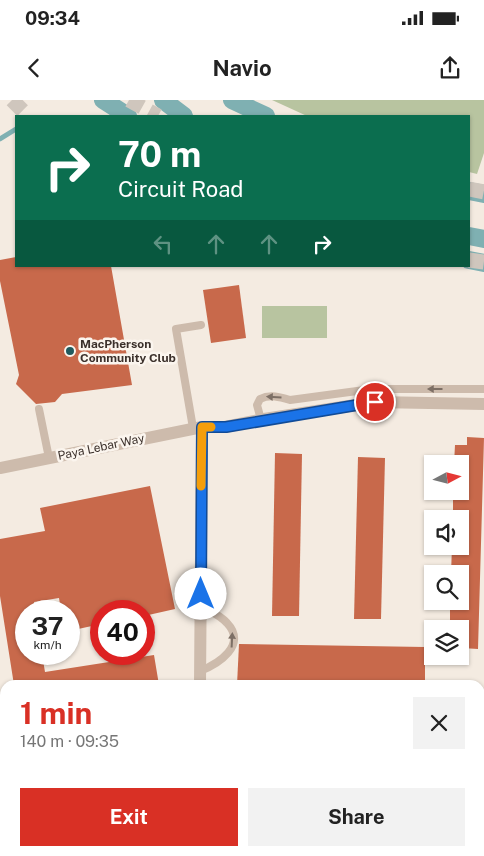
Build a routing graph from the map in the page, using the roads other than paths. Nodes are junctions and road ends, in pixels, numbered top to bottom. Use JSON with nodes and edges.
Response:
{"nodes":[{"id":1,"x":200,"y":325,"type":"dead end"},
{"id":2,"x":484,"y":389,"type":"edge"},
{"id":3,"x":484,"y":404,"type":"edge"},
{"id":4,"x":39,"y":409,"type":"dead end"},
{"id":5,"x":264,"y":419,"type":"junction"},
{"id":6,"x":198,"y":428,"type":"junction"},
{"id":7,"x":49,"y":458,"type":"junction"},
{"id":8,"x":0,"y":468,"type":"edge"},
{"id":9,"x":201,"y":606,"type":"junction"},
{"id":10,"x":200,"y":671,"type":"junction"},
{"id":11,"x":200,"y":680,"type":"edge"}],
"edges":[{"from":1,"to":6,"type":"lane"},
{"from":2,"to":5,"type":"lane","one_way":true},
{"from":3,"to":5,"type":"street","name":"Paya Lebar Way"},
{"from":4,"to":7,"type":"lane"},
{"from":5,"to":6,"type":"street","name":"Paya Lebar Way"},
{"from":6,"to":7,"type":"street","name":"Paya Lebar Way"},
{"from":6,"to":9,"type":"street"},
{"from":7,"to":8,"type":"street","name":"Paya Lebar Way"},
{"from":9,"to":10,"type":"street"},
{"from":10,"to":9,"type":"lane","one_way":true},
{"from":10,"to":11,"type":"street"}]}
